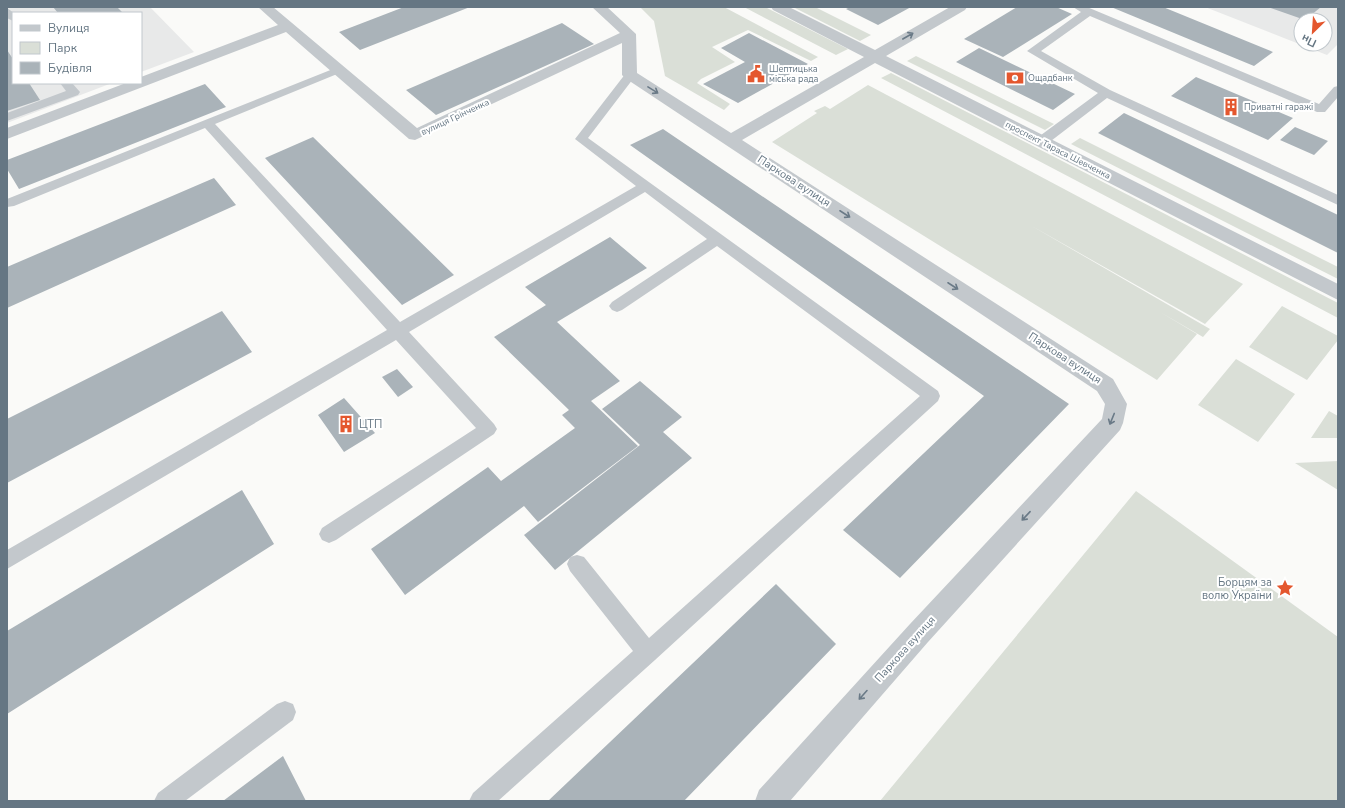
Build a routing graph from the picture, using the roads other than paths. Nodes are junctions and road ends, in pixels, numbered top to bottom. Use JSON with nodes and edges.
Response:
{"nodes":[{"id":1,"x":265,"y":7,"type":"edge"},
{"id":2,"x":599,"y":7,"type":"edge"},
{"id":3,"x":778,"y":7,"type":"edge"},
{"id":4,"x":960,"y":7,"type":"edge"},
{"id":5,"x":1083,"y":9,"type":"edge"},
{"id":6,"x":287,"y":27,"type":"junction"},
{"id":7,"x":629,"y":34,"type":"junction"},
{"id":8,"x":874,"y":55,"type":"junction"},
{"id":9,"x":338,"y":70,"type":"junction"},
{"id":10,"x":630,"y":75,"type":"junction"},
{"id":11,"x":142,"y":82,"type":"edge"},
{"id":12,"x":67,"y":84,"type":"edge"},
{"id":13,"x":138,"y":84,"type":"edge"},
{"id":14,"x":1338,"y":90,"type":"edge"},
{"id":15,"x":1106,"y":93,"type":"junction"},
{"id":16,"x":7,"y":117,"type":"edge"},
{"id":17,"x":208,"y":124,"type":"junction"},
{"id":18,"x":7,"y":134,"type":"edge"},
{"id":19,"x":731,"y":140,"type":"junction"},
{"id":20,"x":1042,"y":141,"type":"junction"},
{"id":21,"x":644,"y":187,"type":"junction"},
{"id":22,"x":1338,"y":200,"type":"edge"},
{"id":23,"x":9,"y":203,"type":"dead end"},
{"id":24,"x":717,"y":239,"type":"junction"},
{"id":25,"x":1338,"y":293,"type":"edge"},
{"id":26,"x":617,"y":306,"type":"dead end"},
{"id":27,"x":400,"y":331,"type":"junction"},
{"id":28,"x":330,"y":534,"type":"dead end"},
{"id":29,"x":7,"y":560,"type":"edge"},
{"id":30,"x":577,"y":564,"type":"dead end"},
{"id":31,"x":648,"y":653,"type":"junction"},
{"id":32,"x":285,"y":712,"type":"dead end"},
{"id":33,"x":166,"y":801,"type":"edge"},
{"id":34,"x":481,"y":801,"type":"edge"},
{"id":35,"x":770,"y":801,"type":"edge"}],
"edges":[{"from":1,"to":6,"type":"street","name":"вулиця Грінченка"},
{"from":2,"to":7,"type":"street"},
{"from":3,"to":8,"type":"street","name":"проспект Тараса Шевченка"},
{"from":8,"to":4,"type":"street","one_way":true},
{"from":5,"to":14,"type":"lane"},
{"from":5,"to":15,"type":"lane"},
{"from":6,"to":9,"type":"street","name":"вулиця Грінченка"},
{"from":6,"to":11,"type":"street"},
{"from":7,"to":9,"type":"street","name":"вулиця Грінченка"},
{"from":7,"to":10,"type":"street"},
{"from":8,"to":19,"type":"street"},
{"from":8,"to":20,"type":"street","name":"проспект Тараса Шевченка"},
{"from":9,"to":17,"type":"lane"},
{"from":10,"to":19,"type":"street","name":"Паркова вулиця","one_way":true},
{"from":10,"to":21,"type":"lane"},
{"from":12,"to":16,"type":"lane"},
{"from":13,"to":18,"type":"street"},
{"from":15,"to":20,"type":"lane"},
{"from":15,"to":22,"type":"lane"},
{"from":17,"to":23,"type":"lane"},
{"from":17,"to":27,"type":"lane"},
{"from":19,"to":35,"type":"street","name":"Паркова вулиця","one_way":true},
{"from":20,"to":25,"type":"street","name":"проспект Тараса Шевченка"},
{"from":21,"to":24,"type":"lane"},
{"from":21,"to":27,"type":"lane"},
{"from":24,"to":26,"type":"lane"},
{"from":24,"to":31,"type":"lane"},
{"from":27,"to":28,"type":"lane"},
{"from":27,"to":29,"type":"lane"},
{"from":30,"to":31,"type":"lane"},
{"from":31,"to":34,"type":"lane"},
{"from":32,"to":33,"type":"lane"}]}
